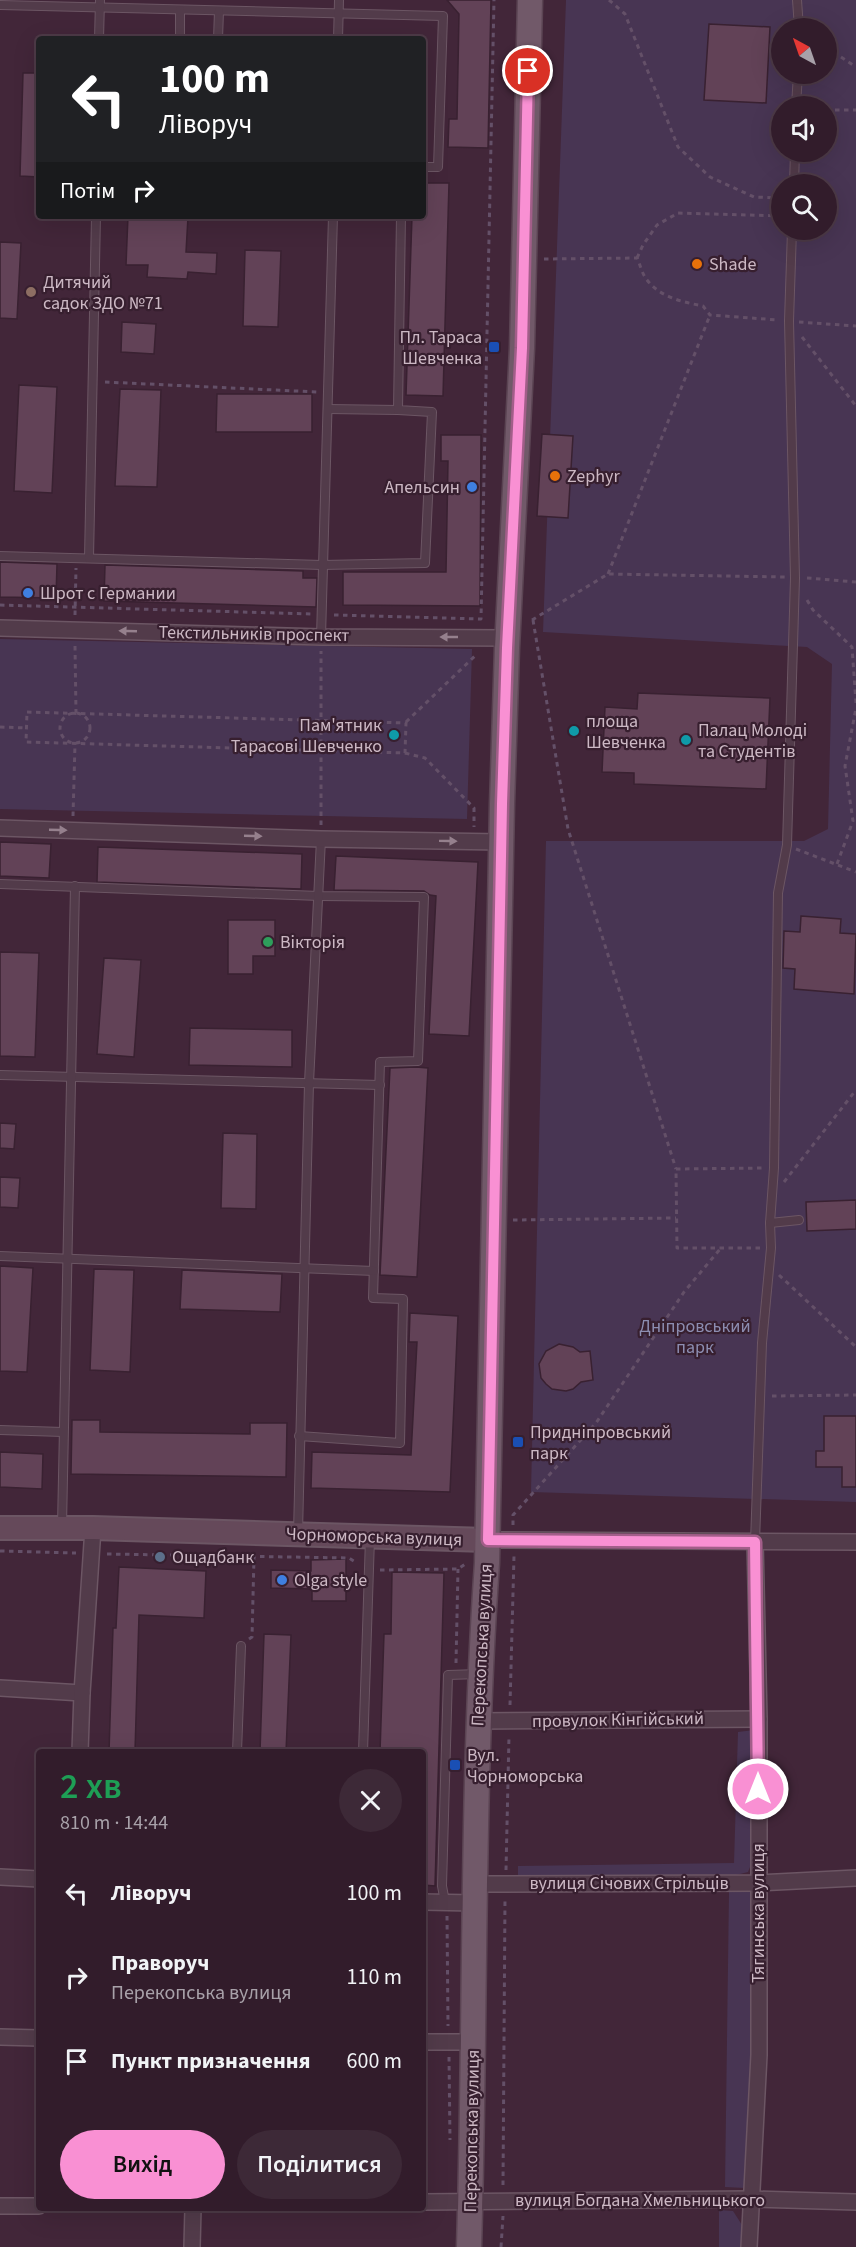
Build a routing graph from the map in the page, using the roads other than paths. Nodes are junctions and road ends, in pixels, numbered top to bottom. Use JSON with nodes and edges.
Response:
{"nodes":[{"id":1,"x":339,"y":0,"type":"edge"},
{"id":2,"x":530,"y":0,"type":"edge"},
{"id":3,"x":797,"y":0,"type":"edge"},
{"id":4,"x":100,"y":4,"type":"edge"},
{"id":5,"x":0,"y":5,"type":"edge"},
{"id":6,"x":180,"y":10,"type":"junction"},
{"id":7,"x":219,"y":11,"type":"junction"},
{"id":8,"x":339,"y":14,"type":"junction"},
{"id":9,"x":798,"y":18,"type":"edge"},
{"id":10,"x":99,"y":36,"type":"edge"},
{"id":11,"x":180,"y":36,"type":"edge"},
{"id":12,"x":218,"y":36,"type":"edge"},
{"id":13,"x":338,"y":36,"type":"edge"},
{"id":14,"x":426,"y":167,"type":"edge"},
{"id":15,"x":96,"y":219,"type":"edge"},
{"id":16,"x":333,"y":219,"type":"edge"},
{"id":17,"x":402,"y":219,"type":"edge"},
{"id":18,"x":792,"y":240,"type":"edge"},
{"id":19,"x":327,"y":409,"type":"junction"},
{"id":20,"x":398,"y":410,"type":"junction"},
{"id":21,"x":0,"y":556,"type":"edge"},
{"id":22,"x":89,"y":558,"type":"junction"},
{"id":23,"x":322,"y":565,"type":"junction"},
{"id":24,"x":0,"y":628,"type":"edge"},
{"id":25,"x":321,"y":637,"type":"junction"},
{"id":26,"x":508,"y":638,"type":"junction"},
{"id":27,"x":0,"y":828,"type":"edge"},
{"id":28,"x":321,"y":839,"type":"junction"},
{"id":29,"x":501,"y":842,"type":"junction"},
{"id":30,"x":0,"y":884,"type":"edge"},
{"id":31,"x":75,"y":886,"type":"junction"},
{"id":32,"x":319,"y":896,"type":"junction"},
{"id":33,"x":0,"y":1075,"type":"edge"},
{"id":34,"x":71,"y":1077,"type":"junction"},
{"id":35,"x":309,"y":1083,"type":"junction"},
{"id":36,"x":380,"y":1085,"type":"junction"},
{"id":37,"x":799,"y":1220,"type":"dead end"},
{"id":38,"x":770,"y":1223,"type":"junction"},
{"id":39,"x":0,"y":1256,"type":"edge"},
{"id":40,"x":67,"y":1259,"type":"junction"},
{"id":41,"x":304,"y":1268,"type":"junction"},
{"id":42,"x":374,"y":1271,"type":"junction"},
{"id":43,"x":0,"y":1430,"type":"edge"},
{"id":44,"x":63,"y":1432,"type":"junction"},
{"id":45,"x":299,"y":1436,"type":"junction"},
{"id":46,"x":62,"y":1527,"type":"junction"},
{"id":47,"x":93,"y":1527,"type":"junction"},
{"id":48,"x":0,"y":1528,"type":"edge"},
{"id":49,"x":298,"y":1534,"type":"junction"},
{"id":50,"x":370,"y":1537,"type":"junction"},
{"id":51,"x":488,"y":1540,"type":"junction"},
{"id":52,"x":755,"y":1542,"type":"junction"},
{"id":53,"x":856,"y":1542,"type":"edge"},
{"id":54,"x":241,"y":1646,"type":"road end"},
{"id":55,"x":479,"y":1674,"type":"junction"},
{"id":56,"x":0,"y":1688,"type":"edge"},
{"id":57,"x":82,"y":1693,"type":"junction"},
{"id":58,"x":759,"y":1719,"type":"junction"},
{"id":59,"x":478,"y":1721,"type":"junction"},
{"id":60,"x":80,"y":1749,"type":"edge"},
{"id":61,"x":237,"y":1749,"type":"edge"},
{"id":62,"x":363,"y":1749,"type":"edge"},
{"id":63,"x":0,"y":1877,"type":"edge"},
{"id":64,"x":856,"y":1878,"type":"edge"},
{"id":65,"x":36,"y":1879,"type":"edge"},
{"id":66,"x":757,"y":1882,"type":"junction"},
{"id":67,"x":475,"y":1894,"type":"junction"},
{"id":68,"x":426,"y":1902,"type":"edge"},
{"id":69,"x":445,"y":1902,"type":"junction"},
{"id":70,"x":0,"y":2037,"type":"edge"},
{"id":71,"x":36,"y":2038,"type":"edge"},
{"id":72,"x":426,"y":2042,"type":"edge"},
{"id":73,"x":474,"y":2042,"type":"junction"},
{"id":74,"x":750,"y":2199,"type":"junction"},
{"id":75,"x":471,"y":2201,"type":"junction"},
{"id":76,"x":426,"y":2202,"type":"edge"},
{"id":77,"x":856,"y":2202,"type":"edge"},
{"id":78,"x":0,"y":2206,"type":"edge"},
{"id":79,"x":36,"y":2206,"type":"edge"},
{"id":80,"x":194,"y":2211,"type":"edge"},
{"id":81,"x":192,"y":2247,"type":"edge"},
{"id":82,"x":469,"y":2247,"type":"edge"},
{"id":83,"x":749,"y":2247,"type":"edge"}],
"edges":[{"from":1,"to":8,"type":"lane"},
{"from":2,"to":26,"type":"main road","name":"Перекопська вулиця"},
{"from":3,"to":9,"type":"lane"},
{"from":4,"to":5,"type":"lane"},
{"from":4,"to":6,"type":"lane"},
{"from":4,"to":10,"type":"lane"},
{"from":6,"to":7,"type":"lane"},
{"from":6,"to":11,"type":"lane"},
{"from":7,"to":8,"type":"lane"},
{"from":7,"to":12,"type":"lane"},
{"from":8,"to":13,"type":"lane"},
{"from":8,"to":14,"type":"lane"},
{"from":15,"to":22,"type":"lane"},
{"from":16,"to":19,"type":"lane"},
{"from":17,"to":20,"type":"lane"},
{"from":18,"to":38,"type":"lane"},
{"from":19,"to":20,"type":"lane"},
{"from":19,"to":23,"type":"lane"},
{"from":20,"to":23,"type":"lane"},
{"from":21,"to":22,"type":"lane"},
{"from":22,"to":23,"type":"lane"},
{"from":23,"to":25,"type":"lane"},
{"from":25,"to":24,"type":"street","name":"Текстильників проспект","one_way":true},
{"from":26,"to":25,"type":"street","name":"Текстильників проспект","one_way":true},
{"from":26,"to":29,"type":"main road","name":"Перекопська вулиця"},
{"from":27,"to":28,"type":"street","one_way":true},
{"from":28,"to":29,"type":"street","one_way":true},
{"from":28,"to":32,"type":"lane"},
{"from":29,"to":51,"type":"main road","name":"Перекопська вулиця"},
{"from":30,"to":31,"type":"lane"},
{"from":31,"to":32,"type":"lane"},
{"from":31,"to":34,"type":"lane"},
{"from":32,"to":35,"type":"lane"},
{"from":32,"to":36,"type":"lane"},
{"from":33,"to":34,"type":"lane"},
{"from":34,"to":35,"type":"lane"},
{"from":34,"to":40,"type":"lane"},
{"from":35,"to":36,"type":"lane"},
{"from":35,"to":41,"type":"lane"},
{"from":36,"to":42,"type":"lane"},
{"from":37,"to":38,"type":"lane"},
{"from":38,"to":52,"type":"lane"},
{"from":39,"to":40,"type":"lane"},
{"from":40,"to":41,"type":"lane"},
{"from":40,"to":44,"type":"lane"},
{"from":41,"to":42,"type":"lane"},
{"from":41,"to":45,"type":"lane"},
{"from":42,"to":45,"type":"lane"},
{"from":43,"to":44,"type":"lane"},
{"from":44,"to":46,"type":"lane"},
{"from":45,"to":49,"type":"lane"},
{"from":46,"to":47,"type":"street","name":"Чорноморська вулиця"},
{"from":46,"to":48,"type":"street","name":"Чорноморська вулиця"},
{"from":47,"to":49,"type":"street","name":"Чорноморська вулиця"},
{"from":47,"to":57,"type":"street"},
{"from":49,"to":50,"type":"street","name":"Чорноморська вулиця"},
{"from":50,"to":51,"type":"street","name":"Чорноморська вулиця"},
{"from":50,"to":62,"type":"lane"},
{"from":51,"to":52,"type":"street","name":"Чорноморська вулиця"},
{"from":51,"to":55,"type":"main road","name":"Перекопська вулиця"},
{"from":52,"to":53,"type":"street","name":"Чорноморська вулиця"},
{"from":52,"to":58,"type":"street","name":"Тягинська вулиця"},
{"from":54,"to":61,"type":"lane"},
{"from":55,"to":59,"type":"main road","name":"Перекопська вулиця"},
{"from":55,"to":69,"type":"lane"},
{"from":56,"to":57,"type":"street"},
{"from":57,"to":60,"type":"street"},
{"from":58,"to":59,"type":"street","name":"провулок Кінгійський"},
{"from":58,"to":66,"type":"street","name":"Тягинська вулиця"},
{"from":59,"to":67,"type":"main road","name":"Перекопська вулиця"},
{"from":63,"to":65,"type":"street"},
{"from":64,"to":66,"type":"street","name":"вулиця Січових Стрільців"},
{"from":66,"to":67,"type":"street","name":"вулиця Січових Стрільців"},
{"from":66,"to":74,"type":"street","name":"Тягинська вулиця"},
{"from":67,"to":69,"type":"street","name":"вулиця Січових Стрільців"},
{"from":67,"to":73,"type":"main road","name":"Перекопська вулиця"},
{"from":68,"to":69,"type":"street","name":"вулиця Січових Стрільців"},
{"from":70,"to":71,"type":"street"},
{"from":72,"to":73,"type":"street"},
{"from":73,"to":75,"type":"main road","name":"Перекопська вулиця"},
{"from":74,"to":75,"type":"street","name":"вулиця Богдана Хмельницького"},
{"from":74,"to":77,"type":"street","name":"вулиця Богдана Хмельницького"},
{"from":74,"to":83,"type":"street","name":"Тягинська вулиця"},
{"from":75,"to":76,"type":"street","name":"вулиця Богдана Хмельницького"},
{"from":75,"to":82,"type":"main road","name":"Перекопська вулиця"},
{"from":78,"to":79,"type":"street"},
{"from":80,"to":81,"type":"street"}]}
